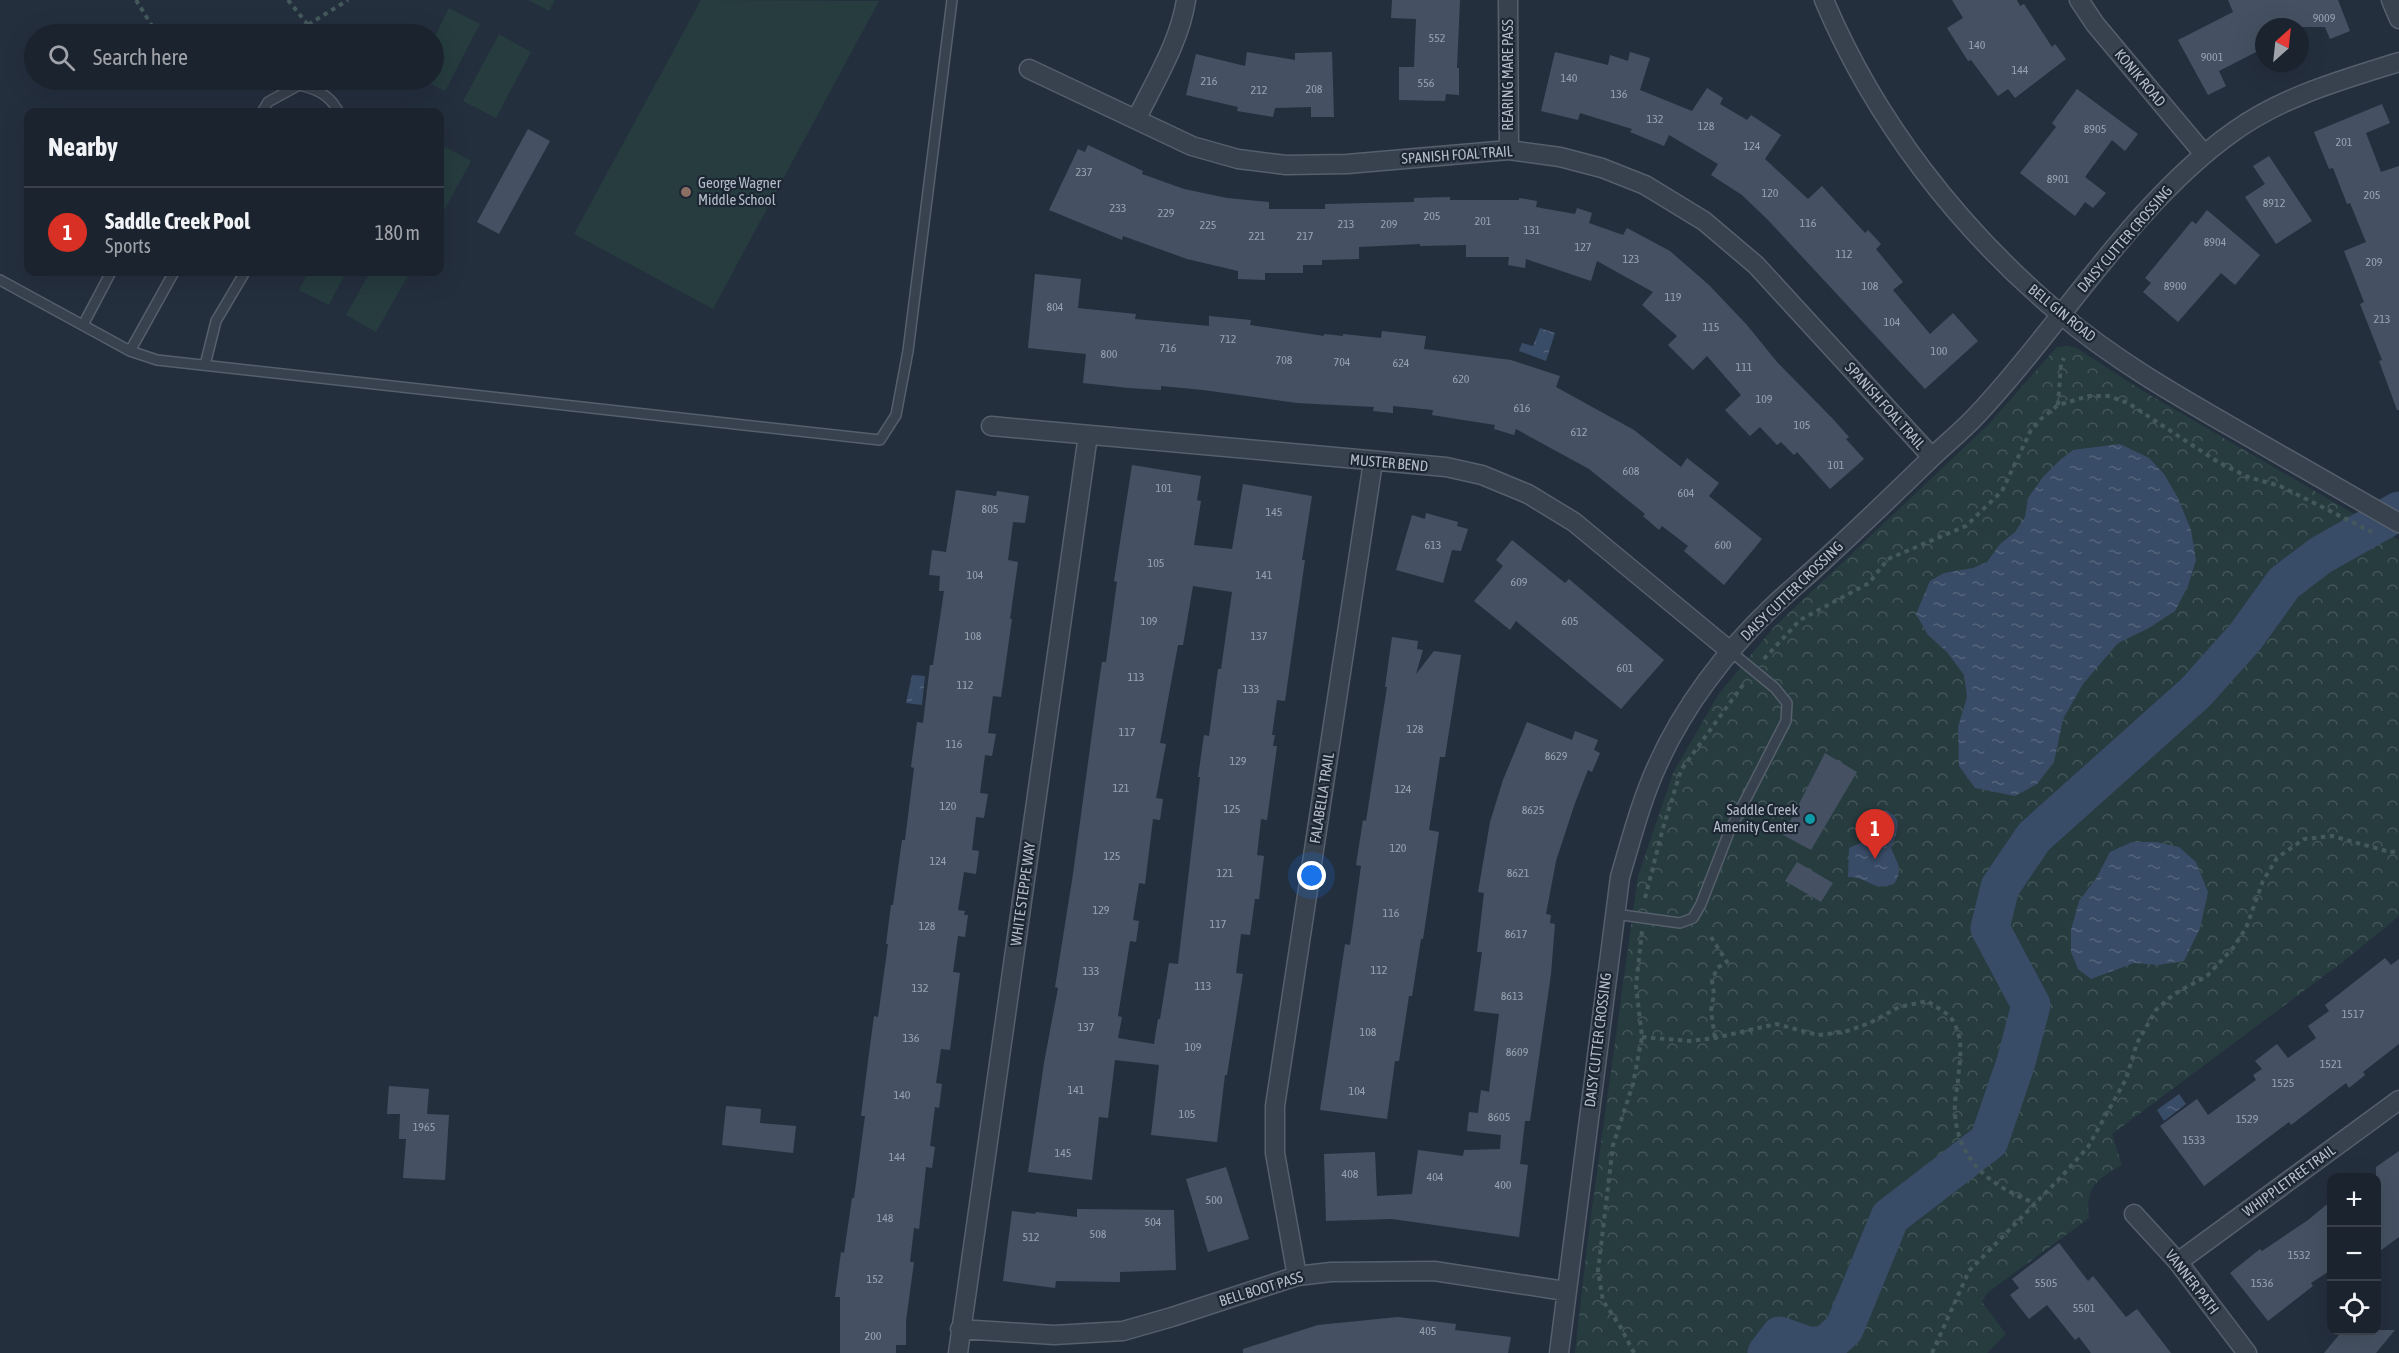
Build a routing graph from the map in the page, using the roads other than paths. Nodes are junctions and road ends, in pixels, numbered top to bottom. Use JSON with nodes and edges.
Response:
{"nodes":[{"id":1,"x":952,"y":0,"type":"edge"},
{"id":2,"x":1186,"y":0,"type":"edge"},
{"id":3,"x":1508,"y":0,"type":"edge"},
{"id":4,"x":1824,"y":0,"type":"edge"},
{"id":5,"x":2079,"y":0,"type":"edge"},
{"id":6,"x":2391,"y":0,"type":"edge"},
{"id":7,"x":2399,"y":19,"type":"edge"},
{"id":8,"x":2399,"y":62,"type":"edge"},
{"id":9,"x":1029,"y":69,"type":"dead end"},
{"id":10,"x":290,"y":90,"type":"edge"},
{"id":11,"x":317,"y":90,"type":"edge"},
{"id":12,"x":264,"y":108,"type":"edge"},
{"id":13,"x":336,"y":108,"type":"edge"},
{"id":14,"x":1137,"y":118,"type":"junction"},
{"id":15,"x":1509,"y":150,"type":"junction"},
{"id":16,"x":2204,"y":154,"type":"junction"},
{"id":17,"x":109,"y":276,"type":"edge"},
{"id":18,"x":172,"y":276,"type":"edge"},
{"id":19,"x":243,"y":276,"type":"edge"},
{"id":20,"x":0,"y":280,"type":"edge"},
{"id":21,"x":2060,"y":314,"type":"junction"},
{"id":22,"x":83,"y":325,"type":"junction"},
{"id":23,"x":130,"y":351,"type":"junction"},
{"id":24,"x":205,"y":365,"type":"junction"},
{"id":25,"x":991,"y":426,"type":"dead end"},
{"id":26,"x":1088,"y":435,"type":"junction"},
{"id":27,"x":1932,"y":457,"type":"junction"},
{"id":28,"x":1373,"y":462,"type":"junction"},
{"id":29,"x":2399,"y":523,"type":"edge"},
{"id":30,"x":1730,"y":651,"type":"junction"},
{"id":31,"x":1615,"y":914,"type":"junction"},
{"id":32,"x":2399,"y":1100,"type":"edge"},
{"id":33,"x":2134,"y":1214,"type":"dead end"},
{"id":34,"x":2178,"y":1262,"type":"junction"},
{"id":35,"x":1297,"y":1276,"type":"junction"},
{"id":36,"x":1565,"y":1291,"type":"junction"},
{"id":37,"x":960,"y":1329,"type":"junction"},
{"id":38,"x":958,"y":1353,"type":"edge"},
{"id":39,"x":1559,"y":1353,"type":"edge"},
{"id":40,"x":2247,"y":1353,"type":"edge"}],
"edges":[{"from":1,"to":24,"type":"lane"},
{"from":2,"to":14,"type":"street"},
{"from":3,"to":15,"type":"street","name":"REARING MARE PASS"},
{"from":4,"to":21,"type":"street","name":"BELL GIN ROAD"},
{"from":5,"to":16,"type":"street","name":"KONIK ROAD"},
{"from":6,"to":7,"type":"street"},
{"from":8,"to":16,"type":"street","name":"DAISY CUTTER CROSSING"},
{"from":9,"to":14,"type":"street","name":"SPANISH FOAL TRAIL"},
{"from":10,"to":12,"type":"lane"},
{"from":11,"to":13,"type":"lane"},
{"from":14,"to":15,"type":"street","name":"SPANISH FOAL TRAIL"},
{"from":15,"to":27,"type":"street","name":"SPANISH FOAL TRAIL"},
{"from":16,"to":21,"type":"street","name":"DAISY CUTTER CROSSING"},
{"from":17,"to":22,"type":"lane"},
{"from":18,"to":23,"type":"lane"},
{"from":19,"to":24,"type":"lane"},
{"from":20,"to":22,"type":"lane"},
{"from":21,"to":27,"type":"street","name":"DAISY CUTTER CROSSING"},
{"from":21,"to":29,"type":"street","name":"BELL GIN ROAD"},
{"from":22,"to":23,"type":"lane"},
{"from":23,"to":24,"type":"lane"},
{"from":25,"to":26,"type":"street","name":"MUSTER BEND"},
{"from":26,"to":28,"type":"street","name":"MUSTER BEND"},
{"from":26,"to":37,"type":"street","name":"WHITE STEPPE WAY"},
{"from":27,"to":30,"type":"street","name":"DAISY CUTTER CROSSING"},
{"from":28,"to":30,"type":"street","name":"MUSTER BEND"},
{"from":28,"to":35,"type":"street","name":"FALABELLA TRAIL"},
{"from":30,"to":31,"type":"street","name":"DAISY CUTTER CROSSING"},
{"from":30,"to":31,"type":"lane"},
{"from":31,"to":36,"type":"street","name":"DAISY CUTTER CROSSING"},
{"from":32,"to":34,"type":"street","name":"WHIPPLETREE TRAIL"},
{"from":33,"to":34,"type":"street","name":"VANNER PATH"},
{"from":34,"to":40,"type":"street","name":"VANNER PATH"},
{"from":35,"to":36,"type":"street","name":"BELL BOOT PASS"},
{"from":35,"to":37,"type":"street","name":"BELL BOOT PASS"},
{"from":36,"to":39,"type":"street","name":"DAISY CUTTER CROSSING"},
{"from":37,"to":38,"type":"street","name":"WHITE STEPPE WAY"}]}
